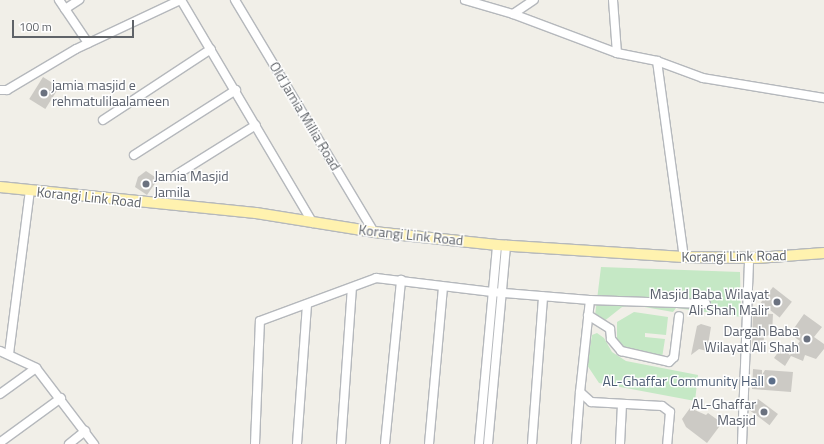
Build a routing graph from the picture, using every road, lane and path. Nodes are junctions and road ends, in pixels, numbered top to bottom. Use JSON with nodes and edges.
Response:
{"nodes":[{"id":1,"x":59,"y":0,"type":"edge"},
{"id":2,"x":79,"y":0,"type":"edge"},
{"id":3,"x":180,"y":0,"type":"edge"},
{"id":4,"x":235,"y":0,"type":"edge"},
{"id":5,"x":465,"y":0,"type":"edge"},
{"id":6,"x":534,"y":0,"type":"edge"},
{"id":7,"x":613,"y":0,"type":"edge"},
{"id":8,"x":65,"y":8,"type":"junction"},
{"id":9,"x":513,"y":14,"type":"junction"},
{"id":10,"x":88,"y":43,"type":"junction"},
{"id":11,"x":211,"y":49,"type":"junction"},
{"id":12,"x":617,"y":53,"type":"junction"},
{"id":13,"x":657,"y":61,"type":"junction"},
{"id":14,"x":0,"y":90,"type":"edge"},
{"id":15,"x":236,"y":90,"type":"junction"},
{"id":16,"x":824,"y":98,"type":"edge"},
{"id":17,"x":103,"y":120,"type":"dead end"},
{"id":18,"x":256,"y":125,"type":"junction"},
{"id":19,"x":134,"y":155,"type":"dead end"},
{"id":20,"x":176,"y":175,"type":"dead end"},
{"id":21,"x":0,"y":187,"type":"edge"},
{"id":22,"x":30,"y":191,"type":"junction"},
{"id":23,"x":313,"y":223,"type":"junction"},
{"id":24,"x":374,"y":232,"type":"junction"},
{"id":25,"x":502,"y":245,"type":"junction"},
{"id":26,"x":824,"y":253,"type":"edge"},
{"id":27,"x":684,"y":257,"type":"junction"},
{"id":28,"x":749,"y":258,"type":"junction"},
{"id":29,"x":401,"y":280,"type":"junction"},
{"id":30,"x":443,"y":287,"type":"junction"},
{"id":31,"x":352,"y":288,"type":"junction"},
{"id":32,"x":496,"y":293,"type":"junction"},
{"id":33,"x":543,"y":296,"type":"junction"},
{"id":34,"x":590,"y":300,"type":"junction"},
{"id":35,"x":307,"y":304,"type":"junction"},
{"id":36,"x":706,"y":304,"type":"dead end"},
{"id":37,"x":588,"y":314,"type":"junction"},
{"id":38,"x":679,"y":316,"type":"dead end"},
{"id":39,"x":0,"y":351,"type":"edge"},
{"id":40,"x":9,"y":354,"type":"junction"},
{"id":41,"x":36,"y":368,"type":"junction"},
{"id":42,"x":580,"y":392,"type":"junction"},
{"id":43,"x":0,"y":394,"type":"edge"},
{"id":44,"x":61,"y":398,"type":"junction"},
{"id":45,"x":622,"y":404,"type":"junction"},
{"id":46,"x":85,"y":431,"type":"junction"},
{"id":47,"x":2,"y":441,"type":"edge"},
{"id":48,"x":69,"y":444,"type":"edge"},
{"id":49,"x":94,"y":444,"type":"edge"},
{"id":50,"x":255,"y":444,"type":"edge"},
{"id":51,"x":297,"y":444,"type":"edge"},
{"id":52,"x":341,"y":444,"type":"edge"},
{"id":53,"x":385,"y":444,"type":"edge"},
{"id":54,"x":429,"y":444,"type":"edge"},
{"id":55,"x":479,"y":444,"type":"edge"},
{"id":56,"x":488,"y":444,"type":"edge"},
{"id":57,"x":532,"y":444,"type":"edge"},
{"id":58,"x":576,"y":444,"type":"edge"},
{"id":59,"x":620,"y":444,"type":"edge"},
{"id":60,"x":667,"y":444,"type":"edge"},
{"id":61,"x":742,"y":444,"type":"edge"}],
"edges":[{"from":1,"to":8,"type":"street"},
{"from":2,"to":8,"type":"street"},
{"from":3,"to":10,"type":"street"},
{"from":3,"to":11,"type":"street"},
{"from":4,"to":24,"type":"street","name":"Old Jamia Millia Road"},
{"from":5,"to":9,"type":"street"},
{"from":6,"to":9,"type":"street"},
{"from":7,"to":12,"type":"street"},
{"from":8,"to":10,"type":"street"},
{"from":9,"to":12,"type":"street"},
{"from":10,"to":14,"type":"street"},
{"from":11,"to":15,"type":"street"},
{"from":11,"to":17,"type":"street"},
{"from":12,"to":13,"type":"street"},
{"from":13,"to":16,"type":"street"},
{"from":13,"to":27,"type":"street"},
{"from":15,"to":18,"type":"street"},
{"from":15,"to":19,"type":"street"},
{"from":18,"to":20,"type":"street"},
{"from":18,"to":23,"type":"street"},
{"from":21,"to":22,"type":"main road","name":"Korangi Link Road"},
{"from":22,"to":23,"type":"main road","name":"Korangi Link Road"},
{"from":22,"to":40,"type":"street"},
{"from":23,"to":24,"type":"main road","name":"Korangi Link Road"},
{"from":24,"to":25,"type":"main road","name":"Korangi Link Road"},
{"from":25,"to":27,"type":"main road","name":"Korangi Link Road"},
{"from":25,"to":32,"type":"street"},
{"from":26,"to":28,"type":"main road","name":"Korangi Link Road"},
{"from":27,"to":28,"type":"main road","name":"Korangi Link Road"},
{"from":28,"to":61,"type":"street"},
{"from":29,"to":30,"type":"street"},
{"from":29,"to":31,"type":"street"},
{"from":29,"to":53,"type":"street"},
{"from":30,"to":32,"type":"street"},
{"from":30,"to":54,"type":"street"},
{"from":31,"to":35,"type":"street"},
{"from":31,"to":52,"type":"street"},
{"from":32,"to":33,"type":"street"},
{"from":32,"to":55,"type":"street"},
{"from":32,"to":56,"type":"street"},
{"from":33,"to":34,"type":"street"},
{"from":33,"to":57,"type":"street"},
{"from":34,"to":36,"type":"street"},
{"from":34,"to":37,"type":"street"},
{"from":35,"to":50,"type":"street"},
{"from":35,"to":51,"type":"street"},
{"from":37,"to":38,"type":"street"},
{"from":37,"to":42,"type":"street"},
{"from":39,"to":40,"type":"street"},
{"from":40,"to":41,"type":"street"},
{"from":41,"to":43,"type":"street"},
{"from":41,"to":44,"type":"street"},
{"from":42,"to":45,"type":"street"},
{"from":42,"to":58,"type":"street"},
{"from":44,"to":46,"type":"street"},
{"from":44,"to":47,"type":"street"},
{"from":45,"to":59,"type":"street"},
{"from":45,"to":60,"type":"street"},
{"from":46,"to":48,"type":"street"},
{"from":46,"to":49,"type":"street"}]}
